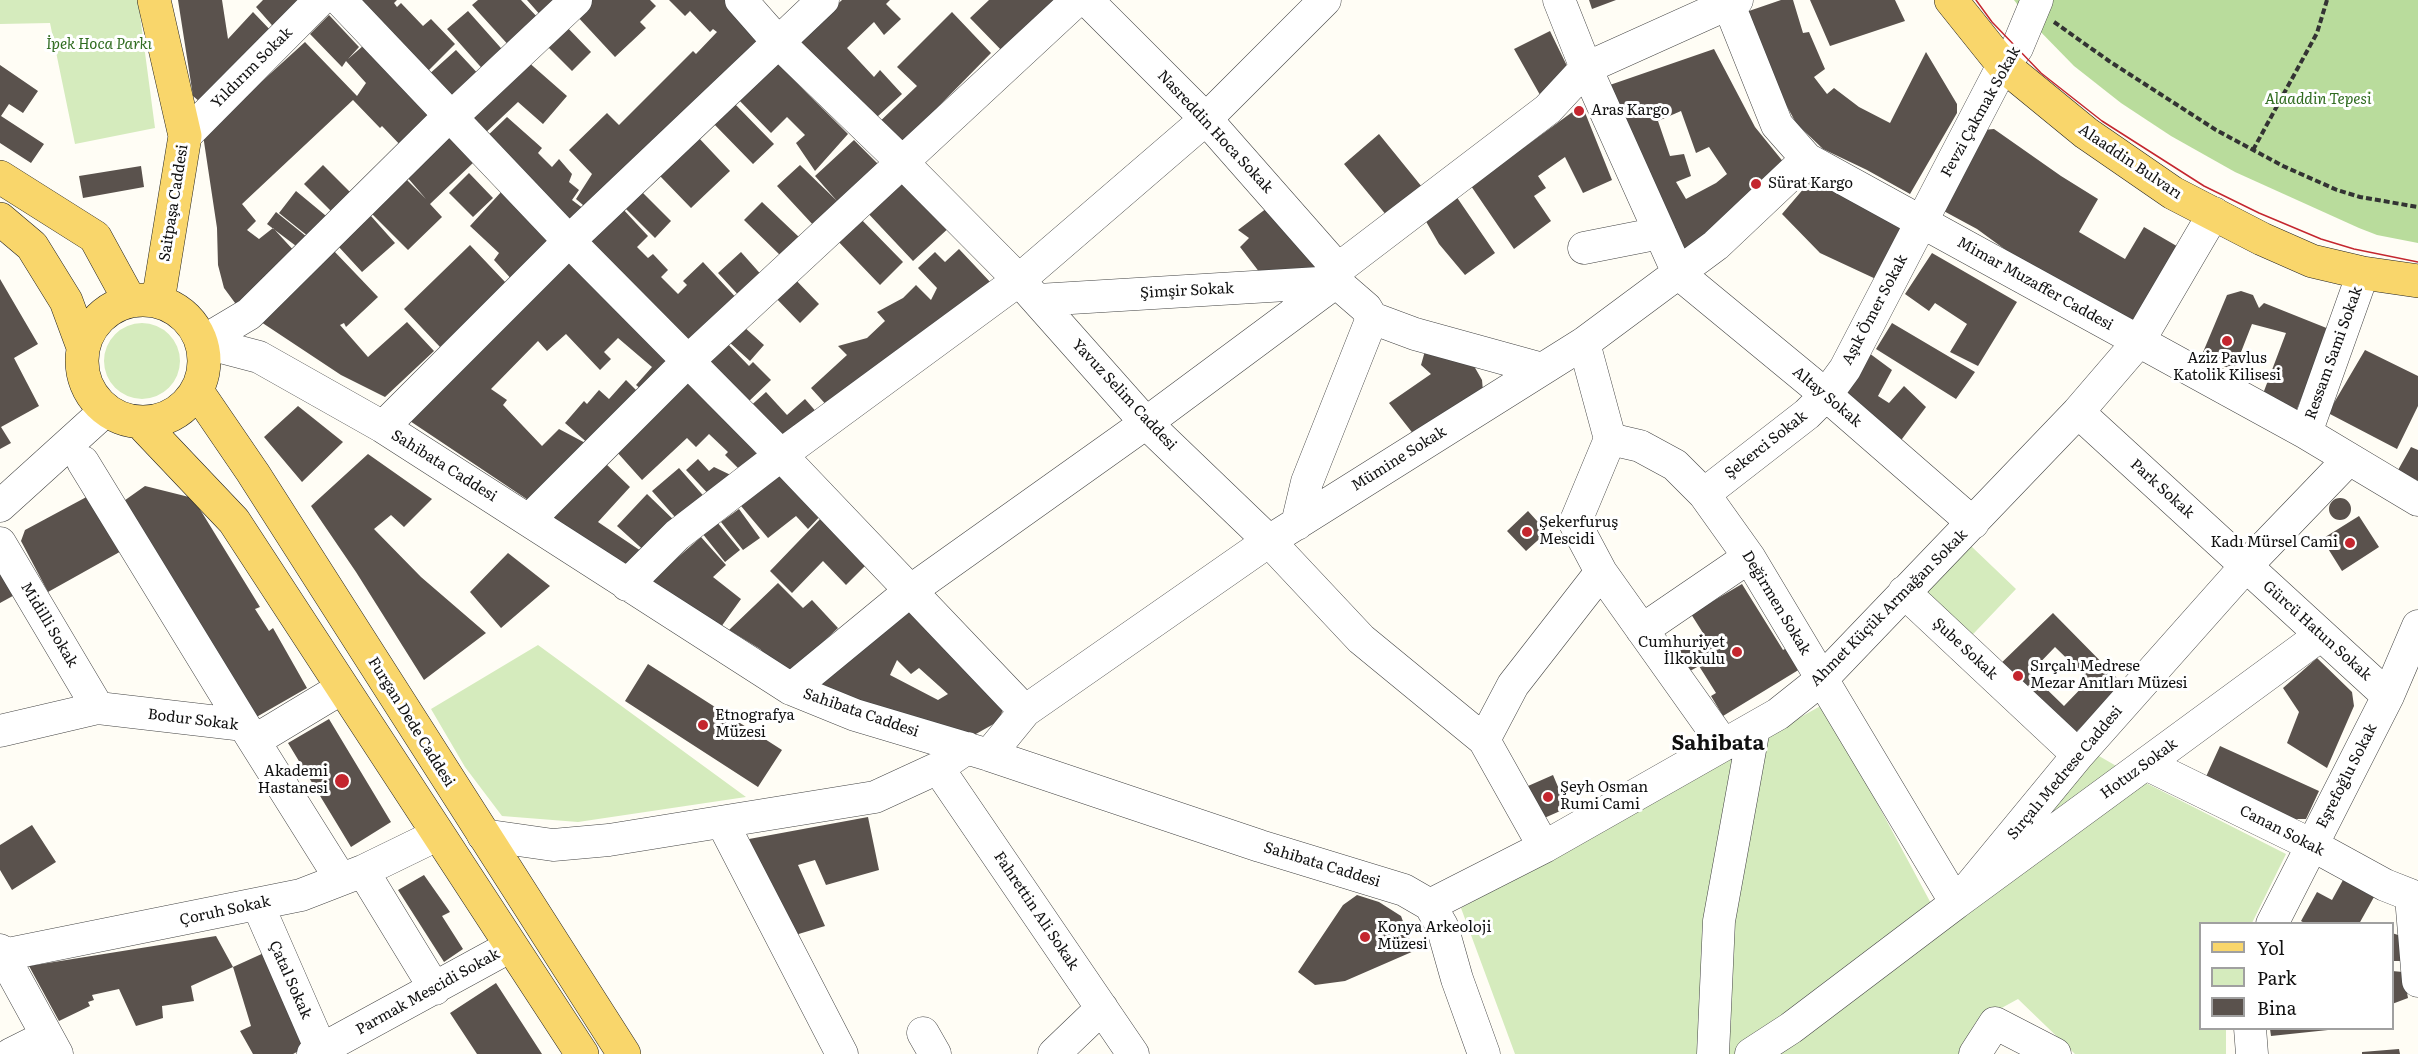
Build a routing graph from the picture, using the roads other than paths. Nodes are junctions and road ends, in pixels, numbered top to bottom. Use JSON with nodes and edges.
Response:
{"nodes":[{"id":1,"x":154,"y":0,"type":"edge"},
{"id":2,"x":320,"y":0,"type":"edge"},
{"id":3,"x":340,"y":0,"type":"edge"},
{"id":4,"x":576,"y":0,"type":"edge"},
{"id":5,"x":741,"y":0,"type":"edge"},
{"id":6,"x":823,"y":0,"type":"edge"},
{"id":7,"x":1077,"y":0,"type":"edge"},
{"id":8,"x":1087,"y":0,"type":"edge"},
{"id":9,"x":1325,"y":0,"type":"edge"},
{"id":10,"x":1559,"y":0,"type":"edge"},
{"id":11,"x":1951,"y":0,"type":"edge"},
{"id":12,"x":1731,"y":1,"type":"edge"},
{"id":13,"x":2036,"y":1,"type":"edge"},
{"id":14,"x":778,"y":42,"type":"junction"},
{"id":15,"x":2003,"y":65,"type":"junction"},
{"id":16,"x":1586,"y":68,"type":"junction"},
{"id":17,"x":451,"y":114,"type":"junction"},
{"id":18,"x":1206,"y":119,"type":"junction"},
{"id":19,"x":185,"y":136,"type":"junction"},
{"id":20,"x":1807,"y":159,"type":"junction"},
{"id":21,"x":903,"y":163,"type":"junction"},
{"id":22,"x":0,"y":177,"type":"edge"},
{"id":23,"x":2214,"y":213,"type":"junction"},
{"id":24,"x":0,"y":219,"type":"edge"},
{"id":25,"x":1921,"y":222,"type":"junction"},
{"id":26,"x":1660,"y":233,"type":"junction"},
{"id":27,"x":569,"y":241,"type":"junction"},
{"id":28,"x":1584,"y":248,"type":"dead end"},
{"id":29,"x":1678,"y":273,"type":"junction"},
{"id":30,"x":2363,"y":273,"type":"junction"},
{"id":31,"x":1337,"y":275,"type":"junction"},
{"id":32,"x":2418,"y":281,"type":"edge"},
{"id":33,"x":1028,"y":290,"type":"junction"},
{"id":34,"x":144,"y":301,"type":"junction"},
{"id":35,"x":1372,"y":318,"type":"junction"},
{"id":36,"x":2139,"y":341,"type":"junction"},
{"id":37,"x":201,"y":342,"type":"junction"},
{"id":38,"x":1584,"y":343,"type":"junction"},
{"id":39,"x":83,"y":347,"type":"junction"},
{"id":40,"x":688,"y":361,"type":"junction"},
{"id":41,"x":1542,"y":369,"type":"junction"},
{"id":42,"x":197,"y":391,"type":"junction"},
{"id":43,"x":1826,"y":395,"type":"junction"},
{"id":44,"x":106,"y":410,"type":"junction"},
{"id":45,"x":2078,"y":412,"type":"junction"},
{"id":46,"x":141,"y":423,"type":"junction"},
{"id":47,"x":1146,"y":423,"type":"junction"},
{"id":48,"x":383,"y":427,"type":"junction"},
{"id":49,"x":2306,"y":433,"type":"junction"},
{"id":50,"x":1610,"y":439,"type":"junction"},
{"id":51,"x":781,"y":455,"type":"junction"},
{"id":52,"x":2349,"y":459,"type":"junction"},
{"id":53,"x":83,"y":462,"type":"dead end"},
{"id":54,"x":1704,"y":494,"type":"junction"},
{"id":55,"x":2418,"y":500,"type":"edge"},
{"id":56,"x":0,"y":506,"type":"edge"},
{"id":57,"x":530,"y":520,"type":"junction"},
{"id":58,"x":1973,"y":523,"type":"junction"},
{"id":59,"x":1297,"y":525,"type":"junction"},
{"id":60,"x":1269,"y":540,"type":"junction"},
{"id":61,"x":0,"y":543,"type":"edge"},
{"id":62,"x":1749,"y":557,"type":"junction"},
{"id":63,"x":2246,"y":566,"type":"junction"},
{"id":64,"x":1601,"y":572,"type":"junction"},
{"id":65,"x":627,"y":585,"type":"junction"},
{"id":66,"x":910,"y":591,"type":"junction"},
{"id":67,"x":1904,"y":592,"type":"junction"},
{"id":68,"x":2418,"y":626,"type":"edge"},
{"id":69,"x":1642,"y":630,"type":"junction"},
{"id":70,"x":2321,"y":635,"type":"junction"},
{"id":71,"x":1822,"y":679,"type":"junction"},
{"id":72,"x":342,"y":688,"type":"junction"},
{"id":73,"x":791,"y":689,"type":"junction"},
{"id":74,"x":2388,"y":696,"type":"junction"},
{"id":75,"x":98,"y":708,"type":"junction"},
{"id":76,"x":1025,"y":711,"type":"junction"},
{"id":77,"x":1754,"y":728,"type":"junction"},
{"id":78,"x":0,"y":731,"type":"edge"},
{"id":79,"x":249,"y":733,"type":"junction"},
{"id":80,"x":1484,"y":740,"type":"junction"},
{"id":81,"x":1724,"y":745,"type":"junction"},
{"id":82,"x":978,"y":752,"type":"junction"},
{"id":83,"x":2078,"y":755,"type":"junction"},
{"id":84,"x":2146,"y":764,"type":"junction"},
{"id":85,"x":938,"y":768,"type":"junction"},
{"id":86,"x":722,"y":822,"type":"junction"},
{"id":87,"x":437,"y":835,"type":"junction"},
{"id":88,"x":483,"y":835,"type":"junction"},
{"id":89,"x":2312,"y":845,"type":"junction"},
{"id":90,"x":1544,"y":847,"type":"junction"},
{"id":91,"x":352,"y":874,"type":"junction"},
{"id":92,"x":2415,"y":897,"type":"edge"},
{"id":93,"x":1956,"y":903,"type":"junction"},
{"id":94,"x":258,"y":905,"type":"junction"},
{"id":95,"x":1430,"y":905,"type":"junction"},
{"id":96,"x":2273,"y":922,"type":"edge"},
{"id":97,"x":511,"y":946,"type":"junction"},
{"id":98,"x":1,"y":952,"type":"edge"},
{"id":99,"x":2418,"y":981,"type":"edge"},
{"id":100,"x":435,"y":988,"type":"junction"},
{"id":101,"x":1102,"y":1008,"type":"junction"},
{"id":102,"x":2250,"y":1030,"type":"edge"},
{"id":103,"x":52,"y":1045,"type":"edge"},
{"id":104,"x":319,"y":1053,"type":"edge"},
{"id":105,"x":11,"y":1054,"type":"edge"},
{"id":106,"x":582,"y":1054,"type":"edge"},
{"id":107,"x":624,"y":1054,"type":"edge"},
{"id":108,"x":842,"y":1054,"type":"edge"},
{"id":109,"x":1054,"y":1054,"type":"edge"},
{"id":110,"x":1133,"y":1054,"type":"edge"},
{"id":111,"x":1484,"y":1054,"type":"edge"},
{"id":112,"x":1713,"y":1054,"type":"edge"},
{"id":113,"x":1751,"y":1054,"type":"edge"},
{"id":114,"x":1975,"y":1054,"type":"edge"},
{"id":115,"x":2055,"y":1054,"type":"edge"},
{"id":116,"x":2252,"y":1054,"type":"edge"}],
"edges":[{"from":1,"to":19,"type":"main road","name":"Saitpaşa Caddesi"},
{"from":2,"to":19,"type":"street","name":"Yıldırım Sokak"},
{"from":3,"to":17,"type":"street"},
{"from":4,"to":17,"type":"street"},
{"from":5,"to":14,"type":"street","name":"Yavuz Selim Caddesi"},
{"from":6,"to":14,"type":"street"},
{"from":7,"to":21,"type":"street"},
{"from":8,"to":18,"type":"street","name":"Nasreddin Hoca Sokak"},
{"from":9,"to":18,"type":"street"},
{"from":10,"to":16,"type":"street"},
{"from":11,"to":15,"type":"main road","name":"Alaaddin Bulvarı"},
{"from":12,"to":16,"type":"street"},
{"from":12,"to":20,"type":"street","name":"Mimar Muzaffer Caddesi"},
{"from":13,"to":15,"type":"street","name":"Fevzi Çakmak Sokak"},
{"from":14,"to":21,"type":"street","name":"Yavuz Selim Caddesi"},
{"from":14,"to":27,"type":"street"},
{"from":15,"to":23,"type":"main road","name":"Alaaddin Bulvarı"},
{"from":15,"to":25,"type":"street","name":"Fevzi Çakmak Sokak"},
{"from":16,"to":26,"type":"street"},
{"from":16,"to":31,"type":"street"},
{"from":17,"to":27,"type":"street"},
{"from":17,"to":37,"type":"street"},
{"from":18,"to":31,"type":"street","name":"Nasreddin Hoca Sokak"},
{"from":18,"to":33,"type":"street"},
{"from":19,"to":34,"type":"main road","name":"Saitpaşa Caddesi"},
{"from":20,"to":25,"type":"street","name":"Mimar Muzaffer Caddesi"},
{"from":20,"to":29,"type":"street","name":"Mümine Sokak"},
{"from":21,"to":33,"type":"street","name":"Yavuz Selim Caddesi"},
{"from":21,"to":40,"type":"street"},
{"from":22,"to":34,"type":"main road"},
{"from":23,"to":30,"type":"main road","name":"Alaaddin Bulvarı"},
{"from":23,"to":36,"type":"street","name":"Ahmet Küçük Armağan Sokak"},
{"from":24,"to":39,"type":"main road"},
{"from":25,"to":36,"type":"street","name":"Mimar Muzaffer Caddesi"},
{"from":25,"to":43,"type":"street","name":"Aşık Ömer Sokak"},
{"from":26,"to":28,"type":"street"},
{"from":26,"to":29,"type":"street"},
{"from":27,"to":40,"type":"street"},
{"from":27,"to":48,"type":"street"},
{"from":29,"to":38,"type":"street","name":"Mümine Sokak"},
{"from":29,"to":43,"type":"street","name":"Altay Sokak"},
{"from":30,"to":32,"type":"main road","name":"Alaaddin Bulvarı"},
{"from":30,"to":49,"type":"street","name":"Ressam Sami Sokak"},
{"from":31,"to":33,"type":"street","name":"Şimşir Sokak"},
{"from":31,"to":35,"type":"street","name":"Nasreddin Hoca Sokak"},
{"from":31,"to":47,"type":"street"},
{"from":33,"to":47,"type":"street","name":"Yavuz Selim Caddesi"},
{"from":33,"to":51,"type":"street"},
{"from":34,"to":37,"type":"main road"},
{"from":34,"to":39,"type":"main road"},
{"from":35,"to":41,"type":"street"},
{"from":35,"to":59,"type":"street"},
{"from":36,"to":45,"type":"street","name":"Ahmet Küçük Armağan Sokak"},
{"from":36,"to":49,"type":"street","name":"Mimar Muzaffer Caddesi"},
{"from":37,"to":42,"type":"main road"},
{"from":37,"to":48,"type":"street","name":"Sahibata Caddesi"},
{"from":38,"to":41,"type":"street","name":"Mümine Sokak"},
{"from":38,"to":50,"type":"street"},
{"from":39,"to":44,"type":"main road"},
{"from":40,"to":51,"type":"street"},
{"from":40,"to":57,"type":"street"},
{"from":41,"to":59,"type":"street","name":"Mümine Sokak"},
{"from":42,"to":46,"type":"main road"},
{"from":42,"to":88,"type":"main road","name":"Furgan Dede Caddesi"},
{"from":43,"to":54,"type":"street","name":"Şekerci Sokak"},
{"from":43,"to":58,"type":"street","name":"Altay Sokak"},
{"from":44,"to":46,"type":"main road"},
{"from":44,"to":56,"type":"street"},
{"from":45,"to":58,"type":"street","name":"Ahmet Küçük Armağan Sokak"},
{"from":45,"to":63,"type":"street","name":"Park Sokak"},
{"from":46,"to":72,"type":"main road"},
{"from":47,"to":60,"type":"street","name":"Yavuz Selim Caddesi"},
{"from":47,"to":66,"type":"street"},
{"from":48,"to":57,"type":"street","name":"Sahibata Caddesi"},
{"from":49,"to":52,"type":"street","name":"Mimar Muzaffer Caddesi"},
{"from":50,"to":54,"type":"street","name":"Değirmen Sokak"},
{"from":50,"to":64,"type":"street"},
{"from":51,"to":65,"type":"street"},
{"from":51,"to":66,"type":"street"},
{"from":52,"to":55,"type":"street","name":"Mimar Muzaffer Caddesi"},
{"from":52,"to":63,"type":"street","name":"Sırçalı Medrese Caddesi"},
{"from":53,"to":79,"type":"street"},
{"from":54,"to":62,"type":"street","name":"Değirmen Sokak"},
{"from":57,"to":65,"type":"street","name":"Sahibata Caddesi"},
{"from":58,"to":67,"type":"street","name":"Ahmet Küçük Armağan Sokak"},
{"from":59,"to":60,"type":"street","name":"Mümine Sokak"},
{"from":60,"to":76,"type":"street","name":"Mümine Sokak"},
{"from":60,"to":80,"type":"street","name":"Yavuz Selim Caddesi"},
{"from":61,"to":75,"type":"street","name":"Midilli Sokak"},
{"from":62,"to":69,"type":"street"},
{"from":62,"to":71,"type":"street","name":"Değirmen Sokak"},
{"from":63,"to":70,"type":"street","name":"Gürcü Hatun Sokak"},
{"from":63,"to":83,"type":"street","name":"Sırçalı Medrese Caddesi"},
{"from":64,"to":69,"type":"street"},
{"from":64,"to":80,"type":"street"},
{"from":65,"to":73,"type":"street","name":"Sahibata Caddesi"},
{"from":66,"to":73,"type":"street"},
{"from":66,"to":76,"type":"street"},
{"from":67,"to":71,"type":"street","name":"Ahmet Küçük Armağan Sokak"},
{"from":67,"to":83,"type":"street","name":"Şube Sokak"},
{"from":68,"to":74,"type":"street","name":"Eşrefoğlu Sokak"},
{"from":69,"to":81,"type":"street"},
{"from":70,"to":74,"type":"street","name":"Gürcü Hatun Sokak"},
{"from":70,"to":84,"type":"street","name":"Hotuz Sokak"},
{"from":71,"to":77,"type":"street","name":"Ahmet Küçük Armağan Sokak"},
{"from":71,"to":93,"type":"street","name":"Değirmen Sokak"},
{"from":72,"to":79,"type":"street"},
{"from":72,"to":87,"type":"main road"},
{"from":73,"to":82,"type":"street","name":"Sahibata Caddesi"},
{"from":74,"to":89,"type":"street","name":"Eşrefoğlu Sokak"},
{"from":75,"to":78,"type":"street","name":"Bodur Sokak"},
{"from":75,"to":79,"type":"street","name":"Bodur Sokak"},
{"from":76,"to":82,"type":"street","name":"Mümine Sokak"},
{"from":77,"to":81,"type":"street","name":"Ahmet Küçük Armağan Sokak"},
{"from":77,"to":112,"type":"street"},
{"from":79,"to":91,"type":"street","name":"Bodur Sokak"},
{"from":80,"to":90,"type":"street","name":"Yavuz Selim Caddesi"},
{"from":81,"to":90,"type":"street","name":"Ahmet Küçük Armağan Sokak"},
{"from":82,"to":85,"type":"street","name":"Mümine Sokak"},
{"from":82,"to":95,"type":"street","name":"Sahibata Caddesi"},
{"from":83,"to":93,"type":"street","name":"Sırçalı Medrese Caddesi"},
{"from":84,"to":89,"type":"street","name":"Canan Sokak"},
{"from":84,"to":93,"type":"street","name":"Hotuz Sokak"},
{"from":85,"to":86,"type":"street","name":"Mümine Sokak"},
{"from":85,"to":101,"type":"street","name":"Fahrettin Ali Sokak"},
{"from":86,"to":88,"type":"street","name":"Mümine Sokak"},
{"from":86,"to":108,"type":"street"},
{"from":87,"to":91,"type":"street","name":"Çoruh Sokak"},
{"from":87,"to":97,"type":"main road"},
{"from":88,"to":107,"type":"main road","name":"Furgan Dede Caddesi"},
{"from":89,"to":92,"type":"street","name":"Canan Sokak"},
{"from":89,"to":96,"type":"street","name":"Eşrefoğlu Sokak"},
{"from":90,"to":95,"type":"street","name":"Ahmet Küçük Armağan Sokak"},
{"from":91,"to":94,"type":"street","name":"Çoruh Sokak"},
{"from":91,"to":100,"type":"street","name":"Bodur Sokak"},
{"from":92,"to":99,"type":"street"},
{"from":93,"to":113,"type":"street","name":"Sırçalı Medrese Caddesi"},
{"from":94,"to":98,"type":"street","name":"Çoruh Sokak"},
{"from":94,"to":104,"type":"street","name":"Çatal Sokak"},
{"from":95,"to":111,"type":"street"},
{"from":97,"to":100,"type":"street","name":"Parmak Mescidi Sokak"},
{"from":97,"to":106,"type":"main road"},
{"from":98,"to":103,"type":"street"},
{"from":100,"to":104,"type":"street","name":"Parmak Mescidi Sokak"},
{"from":101,"to":109,"type":"street"},
{"from":101,"to":110,"type":"street","name":"Fahrettin Ali Sokak"},
{"from":102,"to":116,"type":"street"},
{"from":103,"to":105,"type":"street"},
{"from":114,"to":115,"type":"street"}]}
